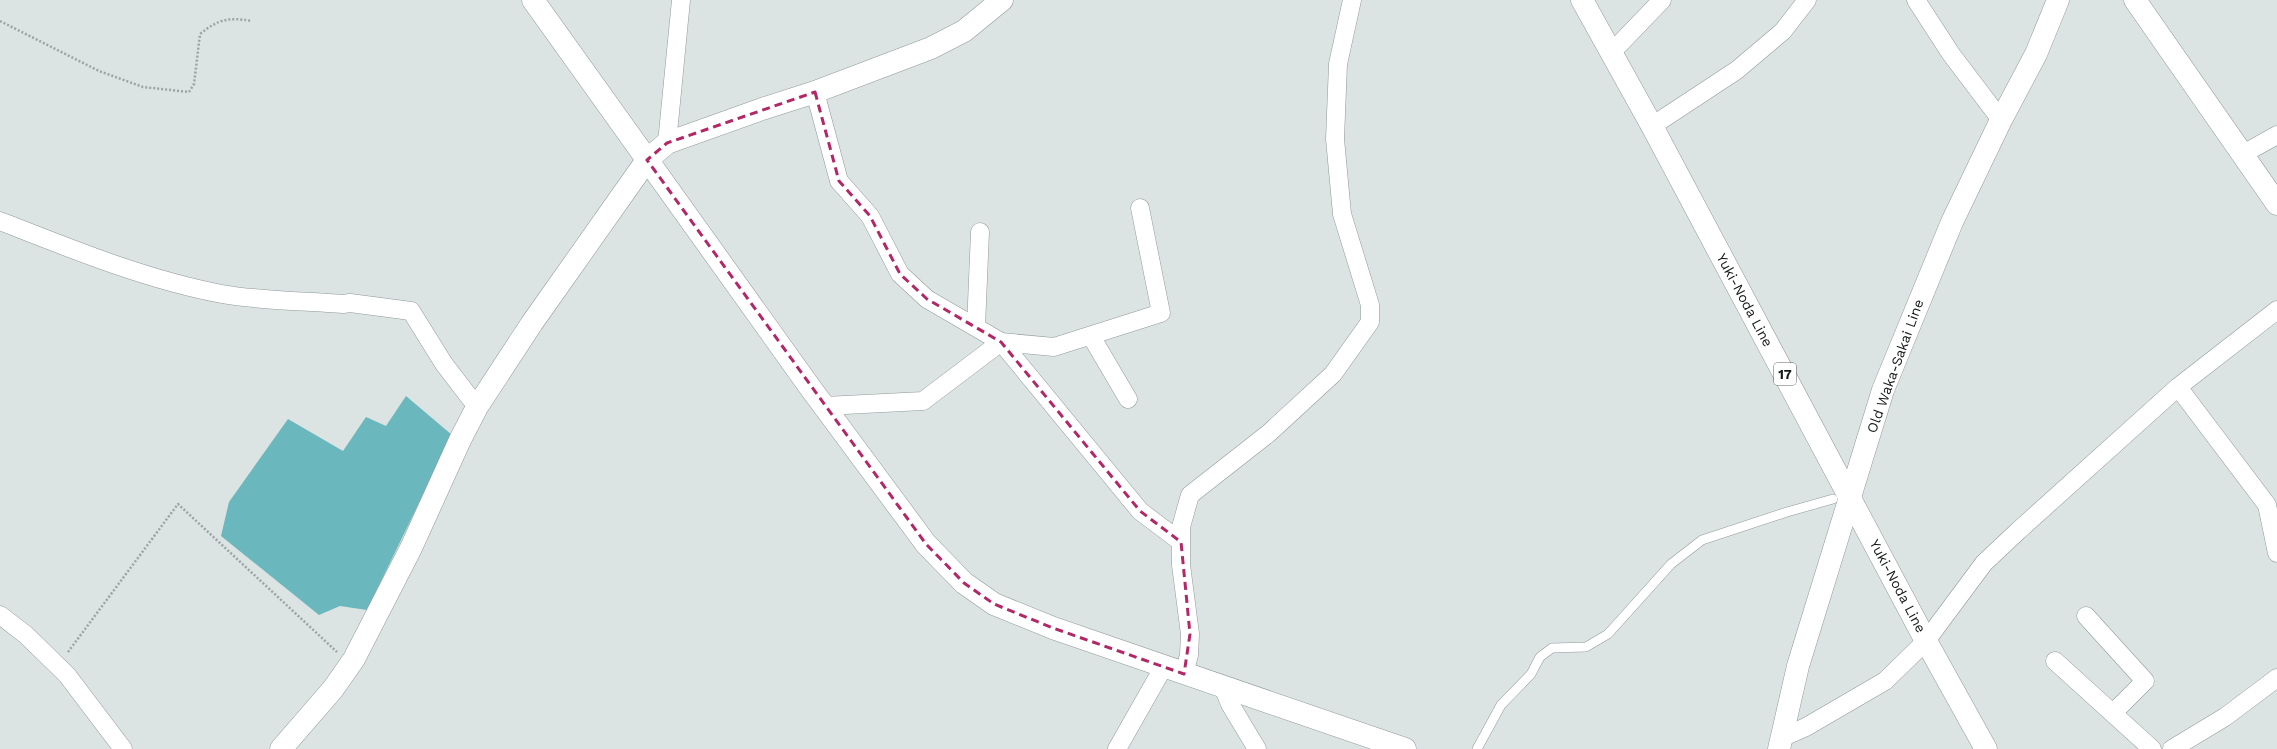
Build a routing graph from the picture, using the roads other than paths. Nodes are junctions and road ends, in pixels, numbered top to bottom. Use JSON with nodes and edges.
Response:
{"nodes":[{"id":1,"x":533,"y":0,"type":"edge"},
{"id":2,"x":681,"y":0,"type":"edge"},
{"id":3,"x":1002,"y":0,"type":"edge"},
{"id":4,"x":1352,"y":0,"type":"edge"},
{"id":5,"x":1582,"y":0,"type":"edge"},
{"id":6,"x":1662,"y":0,"type":"edge"},
{"id":7,"x":1807,"y":0,"type":"edge"},
{"id":8,"x":1916,"y":0,"type":"edge"},
{"id":9,"x":2058,"y":0,"type":"edge"},
{"id":10,"x":2140,"y":2,"type":"edge"},
{"id":11,"x":1611,"y":53,"type":"junction"},
{"id":12,"x":816,"y":92,"type":"junction"},
{"id":13,"x":2001,"y":120,"type":"junction"},
{"id":14,"x":1652,"y":126,"type":"junction"},
{"id":15,"x":2277,"y":135,"type":"edge"},
{"id":16,"x":667,"y":144,"type":"junction"},
{"id":17,"x":2243,"y":154,"type":"junction"},
{"id":18,"x":647,"y":160,"type":"junction"},
{"id":19,"x":2276,"y":199,"type":"edge"},
{"id":20,"x":1140,"y":208,"type":"dead end"},
{"id":21,"x":0,"y":221,"type":"edge"},
{"id":22,"x":980,"y":232,"type":"dead end"},
{"id":23,"x":2277,"y":310,"type":"edge"},
{"id":24,"x":976,"y":327,"type":"junction"},
{"id":25,"x":1091,"y":336,"type":"junction"},
{"id":26,"x":1001,"y":342,"type":"junction"},
{"id":27,"x":2178,"y":387,"type":"junction"},
{"id":28,"x":1128,"y":399,"type":"dead end"},
{"id":29,"x":825,"y":406,"type":"junction"},
{"id":30,"x":477,"y":407,"type":"junction"},
{"id":31,"x":1842,"y":497,"type":"junction"},
{"id":32,"x":1181,"y":542,"type":"junction"},
{"id":33,"x":2277,"y":553,"type":"edge"},
{"id":34,"x":0,"y":615,"type":"edge"},
{"id":35,"x":2086,"y":616,"type":"dead end"},
{"id":36,"x":1926,"y":641,"type":"junction"},
{"id":37,"x":2055,"y":661,"type":"dead end"},
{"id":38,"x":1163,"y":668,"type":"junction"},
{"id":39,"x":1184,"y":674,"type":"junction"},
{"id":40,"x":2277,"y":678,"type":"edge"},
{"id":41,"x":1224,"y":687,"type":"junction"},
{"id":42,"x":2113,"y":713,"type":"junction"},
{"id":43,"x":1780,"y":744,"type":"edge"},
{"id":44,"x":1123,"y":746,"type":"edge"},
{"id":45,"x":123,"y":749,"type":"edge"},
{"id":46,"x":281,"y":749,"type":"edge"},
{"id":47,"x":1257,"y":749,"type":"edge"},
{"id":48,"x":1405,"y":749,"type":"edge"},
{"id":49,"x":1477,"y":749,"type":"edge"},
{"id":50,"x":1986,"y":749,"type":"edge"},
{"id":51,"x":2152,"y":749,"type":"edge"},
{"id":52,"x":2172,"y":749,"type":"edge"}],
"edges":[{"from":1,"to":18,"type":"street"},
{"from":2,"to":16,"type":"street"},
{"from":3,"to":12,"type":"street"},
{"from":4,"to":32,"type":"street"},
{"from":5,"to":11,"type":"street","name":"Yuki-Noda Line","number":"17"},
{"from":6,"to":11,"type":"street"},
{"from":7,"to":14,"type":"street"},
{"from":8,"to":13,"type":"street"},
{"from":9,"to":13,"type":"street","name":"Old Waka-Sakai Line"},
{"from":10,"to":17,"type":"street"},
{"from":11,"to":14,"type":"street","name":"Yuki-Noda Line","number":"17"},
{"from":12,"to":16,"type":"street"},
{"from":12,"to":24,"type":"street"},
{"from":13,"to":31,"type":"street","name":"Old Waka-Sakai Line"},
{"from":14,"to":31,"type":"street","name":"Yuki-Noda Line","number":"17"},
{"from":15,"to":17,"type":"street"},
{"from":16,"to":18,"type":"street"},
{"from":17,"to":19,"type":"street"},
{"from":18,"to":29,"type":"street"},
{"from":18,"to":30,"type":"street"},
{"from":20,"to":25,"type":"street"},
{"from":21,"to":30,"type":"street"},
{"from":22,"to":24,"type":"street"},
{"from":23,"to":27,"type":"street"},
{"from":24,"to":26,"type":"street"},
{"from":25,"to":26,"type":"street"},
{"from":25,"to":28,"type":"street"},
{"from":26,"to":29,"type":"street"},
{"from":26,"to":32,"type":"street"},
{"from":27,"to":33,"type":"street"},
{"from":27,"to":36,"type":"street"},
{"from":29,"to":38,"type":"street"},
{"from":30,"to":46,"type":"street"},
{"from":31,"to":36,"type":"street","name":"Yuki-Noda Line","number":"17"},
{"from":31,"to":43,"type":"street","name":"Old Waka-Sakai Line"},
{"from":31,"to":49,"type":"lane"},
{"from":32,"to":39,"type":"street"},
{"from":34,"to":45,"type":"street"},
{"from":35,"to":42,"type":"street"},
{"from":36,"to":43,"type":"street"},
{"from":36,"to":50,"type":"street","name":"Yuki-Noda Line","number":"17"},
{"from":37,"to":42,"type":"street"},
{"from":38,"to":39,"type":"street"},
{"from":38,"to":44,"type":"street"},
{"from":39,"to":41,"type":"street"},
{"from":40,"to":52,"type":"street"},
{"from":41,"to":47,"type":"street"},
{"from":41,"to":48,"type":"street"},
{"from":42,"to":51,"type":"street"}]}
